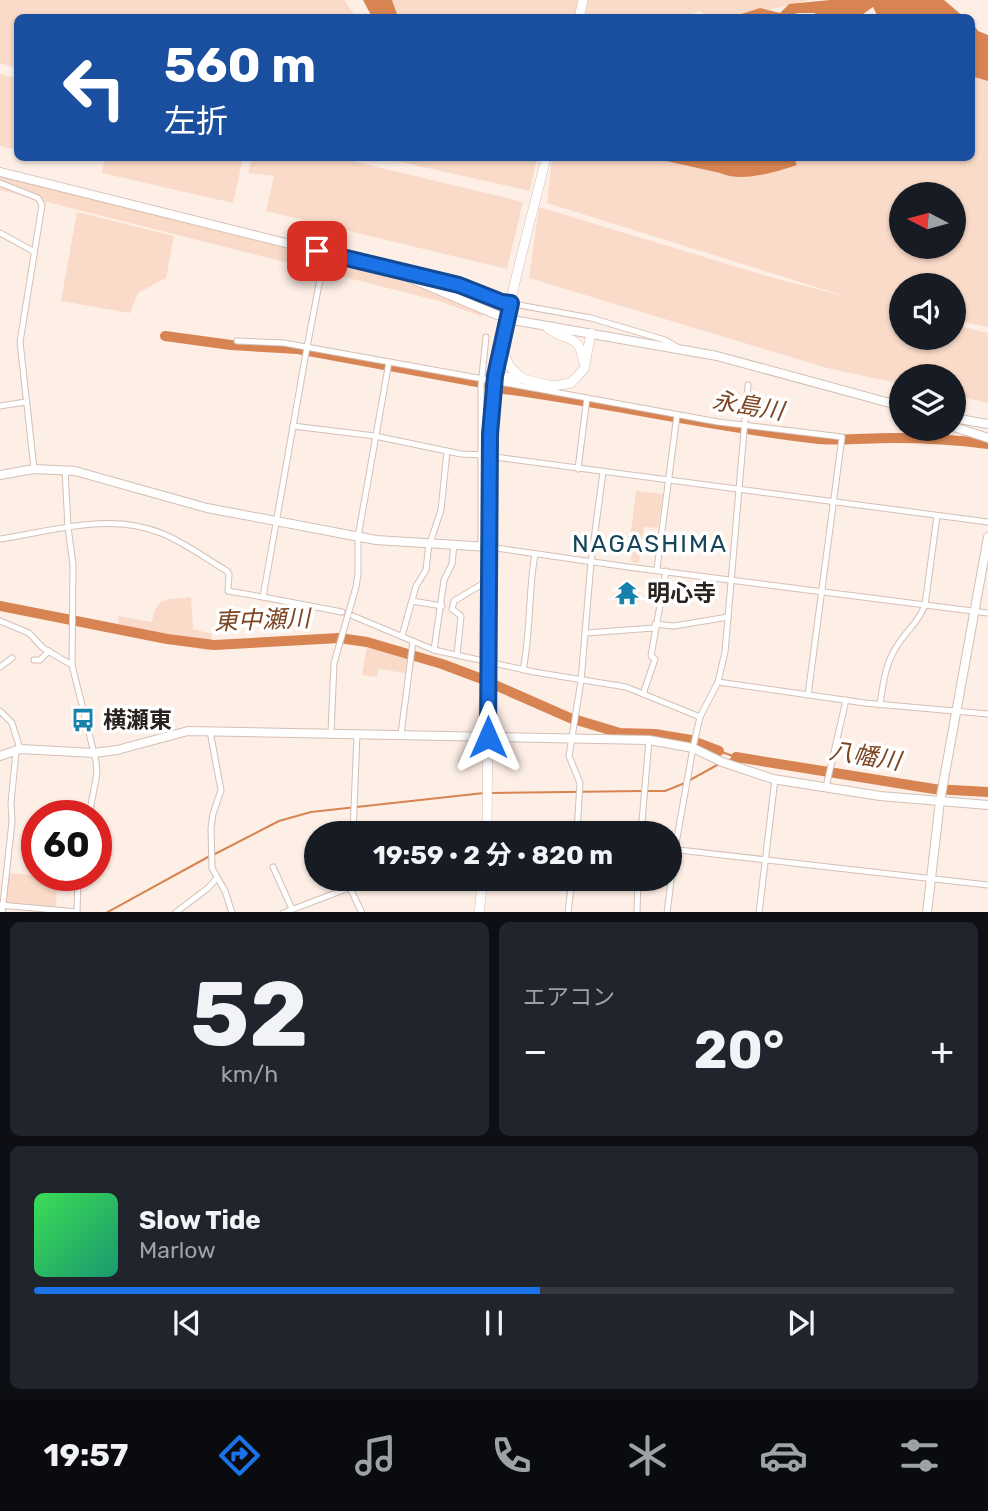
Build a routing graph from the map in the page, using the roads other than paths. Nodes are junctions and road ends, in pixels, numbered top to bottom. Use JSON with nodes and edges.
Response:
{"nodes":[{"id":1,"x":544,"y":161,"type":"edge"},
{"id":2,"x":0,"y":172,"type":"edge"},
{"id":3,"x":0,"y":183,"type":"edge"},
{"id":4,"x":0,"y":233,"type":"edge"},
{"id":5,"x":33,"y":251,"type":"junction"},
{"id":6,"x":393,"y":270,"type":"junction"},
{"id":7,"x":321,"y":274,"type":"dead end"},
{"id":8,"x":512,"y":300,"type":"junction"},
{"id":9,"x":497,"y":315,"type":"dead end"},
{"id":10,"x":509,"y":324,"type":"junction"},
{"id":11,"x":547,"y":327,"type":"junction"},
{"id":12,"x":591,"y":333,"type":"junction"},
{"id":13,"x":486,"y":337,"type":"dead end"},
{"id":14,"x":237,"y":341,"type":"dead end"},
{"id":15,"x":679,"y":348,"type":"junction"},
{"id":16,"x":307,"y":349,"type":"junction"},
{"id":17,"x":388,"y":364,"type":"junction"},
{"id":18,"x":584,"y":369,"type":"junction"},
{"id":19,"x":487,"y":378,"type":"junction"},
{"id":20,"x":523,"y":379,"type":"junction"},
{"id":21,"x":505,"y":383,"type":"dead end"},
{"id":22,"x":748,"y":386,"type":"dead end"},
{"id":23,"x":587,"y":400,"type":"junction"},
{"id":24,"x":26,"y":401,"type":"junction"},
{"id":25,"x":889,"y":403,"type":"edge"},
{"id":26,"x":0,"y":406,"type":"edge"},
{"id":27,"x":677,"y":417,"type":"junction"},
{"id":28,"x":966,"y":420,"type":"edge"},
{"id":29,"x":988,"y":424,"type":"edge"},
{"id":30,"x":293,"y":426,"type":"junction"},
{"id":31,"x":744,"y":427,"type":"junction"},
{"id":32,"x":966,"y":430,"type":"edge"},
{"id":33,"x":374,"y":436,"type":"junction"},
{"id":34,"x":988,"y":438,"type":"edge"},
{"id":35,"x":447,"y":451,"type":"junction"},
{"id":36,"x":483,"y":455,"type":"junction"},
{"id":37,"x":495,"y":457,"type":"dead end"},
{"id":38,"x":34,"y":469,"type":"junction"},
{"id":39,"x":578,"y":469,"type":"junction"},
{"id":40,"x":65,"y":470,"type":"junction"},
{"id":41,"x":603,"y":472,"type":"junction"},
{"id":42,"x":0,"y":475,"type":"edge"},
{"id":43,"x":670,"y":480,"type":"junction"},
{"id":44,"x":739,"y":489,"type":"junction"},
{"id":45,"x":833,"y":502,"type":"junction"},
{"id":46,"x":937,"y":516,"type":"junction"},
{"id":47,"x":275,"y":521,"type":"junction"},
{"id":48,"x":988,"y":522,"type":"edge"},
{"id":49,"x":68,"y":527,"type":"junction"},
{"id":50,"x":358,"y":537,"type":"junction"},
{"id":51,"x":988,"y":537,"type":"edge"},
{"id":52,"x":0,"y":538,"type":"edge"},
{"id":53,"x":429,"y":543,"type":"junction"},
{"id":54,"x":454,"y":544,"type":"junction"},
{"id":55,"x":485,"y":546,"type":"junction"},
{"id":56,"x":535,"y":554,"type":"junction"},
{"id":57,"x":591,"y":562,"type":"junction"},
{"id":58,"x":657,"y":569,"type":"junction"},
{"id":59,"x":666,"y":570,"type":"junction"},
{"id":60,"x":732,"y":579,"type":"junction"},
{"id":61,"x":489,"y":580,"type":"junction"},
{"id":62,"x":821,"y":591,"type":"junction"},
{"id":63,"x":263,"y":597,"type":"junction"},
{"id":64,"x":412,"y":601,"type":"junction"},
{"id":65,"x":925,"y":605,"type":"junction"},
{"id":66,"x":442,"y":606,"type":"junction"},
{"id":67,"x":975,"y":611,"type":"junction"},
{"id":68,"x":342,"y":612,"type":"dead end"},
{"id":69,"x":988,"y":613,"type":"edge"},
{"id":70,"x":353,"y":616,"type":"dead end"},
{"id":71,"x":727,"y":617,"type":"junction"},
{"id":72,"x":0,"y":621,"type":"edge"},
{"id":73,"x":655,"y":626,"type":"junction"},
{"id":74,"x":586,"y":633,"type":"junction"},
{"id":75,"x":401,"y":636,"type":"junction"},
{"id":76,"x":413,"y":641,"type":"junction"},
{"id":77,"x":434,"y":650,"type":"junction"},
{"id":78,"x":49,"y":651,"type":"junction"},
{"id":79,"x":457,"y":655,"type":"junction"},
{"id":80,"x":12,"y":658,"type":"dead end"},
{"id":81,"x":34,"y":660,"type":"dead end"},
{"id":82,"x":488,"y":663,"type":"junction"},
{"id":83,"x":72,"y":665,"type":"junction"},
{"id":84,"x":0,"y":667,"type":"edge"},
{"id":85,"x":523,"y":670,"type":"junction"},
{"id":86,"x":581,"y":681,"type":"junction"},
{"id":87,"x":718,"y":682,"type":"junction"},
{"id":88,"x":643,"y":694,"type":"junction"},
{"id":89,"x":808,"y":695,"type":"junction"},
{"id":90,"x":846,"y":700,"type":"junction"},
{"id":91,"x":880,"y":705,"type":"junction"},
{"id":92,"x":0,"y":711,"type":"edge"},
{"id":93,"x":957,"y":713,"type":"junction"},
{"id":94,"x":988,"y":714,"type":"edge"},
{"id":95,"x":700,"y":717,"type":"junction"},
{"id":96,"x":210,"y":731,"type":"junction"},
{"id":97,"x":331,"y":733,"type":"junction"},
{"id":98,"x":357,"y":734,"type":"junction"},
{"id":99,"x":401,"y":734,"type":"junction"},
{"id":100,"x":488,"y":737,"type":"junction"},
{"id":101,"x":571,"y":738,"type":"junction"},
{"id":102,"x":649,"y":740,"type":"junction"},
{"id":103,"x":693,"y":748,"type":"junction"},
{"id":104,"x":18,"y":751,"type":"junction"},
{"id":105,"x":94,"y":753,"type":"junction"},
{"id":106,"x":0,"y":756,"type":"edge"},
{"id":107,"x":775,"y":779,"type":"junction"},
{"id":108,"x":826,"y":787,"type":"junction"},
{"id":109,"x":941,"y":798,"type":"junction"},
{"id":110,"x":92,"y":800,"type":"edge"},
{"id":111,"x":988,"y":805,"type":"edge"},
{"id":112,"x":353,"y":821,"type":"edge"},
{"id":113,"x":486,"y":821,"type":"edge"},
{"id":114,"x":578,"y":821,"type":"edge"},
{"id":115,"x":642,"y":821,"type":"edge"},
{"id":116,"x":678,"y":821,"type":"edge"},
{"id":117,"x":682,"y":850,"type":"edge"},
{"id":118,"x":766,"y":859,"type":"junction"},
{"id":119,"x":272,"y":867,"type":"dead end"},
{"id":120,"x":3,"y":876,"type":"edge"},
{"id":121,"x":217,"y":878,"type":"junction"},
{"id":122,"x":931,"y":879,"type":"junction"},
{"id":123,"x":988,"y":885,"type":"edge"},
{"id":124,"x":78,"y":891,"type":"edge"},
{"id":125,"x":342,"y":891,"type":"edge"},
{"id":126,"x":352,"y":891,"type":"edge"},
{"id":127,"x":482,"y":891,"type":"edge"},
{"id":128,"x":570,"y":891,"type":"edge"},
{"id":129,"x":637,"y":891,"type":"edge"},
{"id":130,"x":669,"y":891,"type":"edge"},
{"id":131,"x":188,"y":903,"type":"junction"},
{"id":132,"x":1,"y":905,"type":"edge"},
{"id":133,"x":292,"y":909,"type":"junction"},
{"id":134,"x":2,"y":912,"type":"edge"},
{"id":135,"x":77,"y":912,"type":"edge"},
{"id":136,"x":175,"y":912,"type":"edge"},
{"id":137,"x":192,"y":912,"type":"edge"},
{"id":138,"x":232,"y":912,"type":"edge"},
{"id":139,"x":283,"y":912,"type":"edge"},
{"id":140,"x":362,"y":912,"type":"edge"},
{"id":141,"x":479,"y":912,"type":"edge"},
{"id":142,"x":568,"y":912,"type":"edge"},
{"id":143,"x":636,"y":912,"type":"edge"},
{"id":144,"x":667,"y":912,"type":"edge"},
{"id":145,"x":759,"y":912,"type":"edge"},
{"id":146,"x":927,"y":912,"type":"edge"}],
"edges":[{"from":1,"to":8,"type":"main road"},
{"from":2,"to":6,"type":"street"},
{"from":3,"to":5,"type":"street"},
{"from":4,"to":5,"type":"street"},
{"from":5,"to":24,"type":"street"},
{"from":6,"to":8,"type":"street"},
{"from":6,"to":9,"type":"street"},
{"from":7,"to":16,"type":"street"},
{"from":8,"to":10,"type":"main road"},
{"from":8,"to":15,"type":"street"},
{"from":10,"to":11,"type":"street"},
{"from":10,"to":19,"type":"main road"},
{"from":10,"to":20,"type":"main road"},
{"from":11,"to":12,"type":"street"},
{"from":11,"to":18,"type":"main road"},
{"from":12,"to":15,"type":"street"},
{"from":12,"to":18,"type":"main road"},
{"from":13,"to":19,"type":"street"},
{"from":14,"to":16,"type":"street"},
{"from":15,"to":25,"type":"street"},
{"from":16,"to":17,"type":"street"},
{"from":16,"to":30,"type":"street"},
{"from":17,"to":19,"type":"street"},
{"from":17,"to":33,"type":"street"},
{"from":18,"to":20,"type":"main road"},
{"from":19,"to":20,"type":"main road"},
{"from":19,"to":36,"type":"street"},
{"from":19,"to":55,"type":"main road"},
{"from":21,"to":23,"type":"street"},
{"from":22,"to":31,"type":"street"},
{"from":23,"to":27,"type":"street"},
{"from":23,"to":39,"type":"street"},
{"from":24,"to":26,"type":"street"},
{"from":24,"to":38,"type":"street"},
{"from":27,"to":31,"type":"street"},
{"from":27,"to":43,"type":"street"},
{"from":28,"to":29,"type":"street"},
{"from":30,"to":33,"type":"street"},
{"from":30,"to":47,"type":"street"},
{"from":31,"to":44,"type":"street"},
{"from":31,"to":45,"type":"street"},
{"from":32,"to":34,"type":"street"},
{"from":33,"to":35,"type":"street"},
{"from":33,"to":50,"type":"street"},
{"from":35,"to":36,"type":"street"},
{"from":35,"to":53,"type":"street"},
{"from":36,"to":55,"type":"street"},
{"from":37,"to":39,"type":"street"},
{"from":38,"to":40,"type":"street"},
{"from":38,"to":42,"type":"street"},
{"from":39,"to":41,"type":"street"},
{"from":40,"to":47,"type":"street"},
{"from":40,"to":49,"type":"street"},
{"from":41,"to":43,"type":"street"},
{"from":41,"to":57,"type":"street"},
{"from":43,"to":44,"type":"street"},
{"from":43,"to":58,"type":"street"},
{"from":44,"to":45,"type":"street"},
{"from":44,"to":60,"type":"street"},
{"from":45,"to":46,"type":"street"},
{"from":45,"to":62,"type":"street"},
{"from":46,"to":48,"type":"street"},
{"from":46,"to":65,"type":"street"},
{"from":47,"to":50,"type":"street"},
{"from":47,"to":63,"type":"street"},
{"from":49,"to":52,"type":"street"},
{"from":49,"to":63,"type":"street"},
{"from":49,"to":83,"type":"street"},
{"from":50,"to":53,"type":"street"},
{"from":50,"to":97,"type":"street"},
{"from":51,"to":67,"type":"street"},
{"from":53,"to":54,"type":"street"},
{"from":53,"to":64,"type":"street"},
{"from":54,"to":55,"type":"street"},
{"from":54,"to":66,"type":"street"},
{"from":55,"to":56,"type":"street"},
{"from":55,"to":61,"type":"main road"},
{"from":56,"to":57,"type":"street"},
{"from":56,"to":85,"type":"street"},
{"from":57,"to":58,"type":"street"},
{"from":57,"to":74,"type":"street"},
{"from":58,"to":59,"type":"street"},
{"from":59,"to":60,"type":"street"},
{"from":59,"to":73,"type":"street"},
{"from":60,"to":62,"type":"street"},
{"from":60,"to":71,"type":"street"},
{"from":61,"to":79,"type":"street"},
{"from":61,"to":82,"type":"main road"},
{"from":62,"to":65,"type":"street"},
{"from":62,"to":89,"type":"street"},
{"from":63,"to":68,"type":"street"},
{"from":64,"to":66,"type":"street"},
{"from":64,"to":75,"type":"street"},
{"from":65,"to":67,"type":"street"},
{"from":65,"to":91,"type":"street"},
{"from":66,"to":77,"type":"street"},
{"from":67,"to":69,"type":"street"},
{"from":67,"to":93,"type":"street"},
{"from":70,"to":75,"type":"street"},
{"from":71,"to":73,"type":"street"},
{"from":71,"to":87,"type":"street"},
{"from":72,"to":78,"type":"street"},
{"from":73,"to":74,"type":"street"},
{"from":73,"to":88,"type":"street"},
{"from":74,"to":86,"type":"street"},
{"from":75,"to":76,"type":"street"},
{"from":76,"to":77,"type":"street"},
{"from":76,"to":99,"type":"street"},
{"from":77,"to":79,"type":"street"},
{"from":78,"to":81,"type":"street"},
{"from":78,"to":83,"type":"street"},
{"from":79,"to":82,"type":"street"},
{"from":80,"to":84,"type":"street"},
{"from":82,"to":85,"type":"street"},
{"from":82,"to":100,"type":"main road"},
{"from":83,"to":105,"type":"street"},
{"from":85,"to":86,"type":"street"},
{"from":86,"to":88,"type":"street"},
{"from":86,"to":101,"type":"street"},
{"from":87,"to":89,"type":"street"},
{"from":87,"to":95,"type":"street"},
{"from":88,"to":95,"type":"street"},
{"from":89,"to":90,"type":"street"},
{"from":90,"to":91,"type":"street"},
{"from":90,"to":108,"type":"street"},
{"from":91,"to":93,"type":"street"},
{"from":92,"to":104,"type":"street"},
{"from":93,"to":94,"type":"street"},
{"from":93,"to":109,"type":"street"},
{"from":95,"to":103,"type":"street"},
{"from":96,"to":97,"type":"street"},
{"from":96,"to":105,"type":"street"},
{"from":96,"to":121,"type":"street"},
{"from":97,"to":98,"type":"street"},
{"from":98,"to":99,"type":"street"},
{"from":98,"to":112,"type":"street"},
{"from":99,"to":100,"type":"street"},
{"from":100,"to":101,"type":"street"},
{"from":100,"to":113,"type":"main road"},
{"from":101,"to":102,"type":"street"},
{"from":101,"to":114,"type":"street"},
{"from":102,"to":103,"type":"street"},
{"from":102,"to":115,"type":"street"},
{"from":103,"to":107,"type":"street"},
{"from":103,"to":116,"type":"street"},
{"from":104,"to":105,"type":"street"},
{"from":104,"to":106,"type":"street"},
{"from":104,"to":120,"type":"street"},
{"from":105,"to":110,"type":"street"},
{"from":107,"to":108,"type":"street"},
{"from":107,"to":118,"type":"street"},
{"from":108,"to":109,"type":"street"},
{"from":109,"to":111,"type":"street"},
{"from":109,"to":122,"type":"street"},
{"from":117,"to":118,"type":"street"},
{"from":118,"to":122,"type":"street"},
{"from":118,"to":145,"type":"street"},
{"from":119,"to":133,"type":"street"},
{"from":120,"to":132,"type":"street"},
{"from":121,"to":131,"type":"street"},
{"from":121,"to":138,"type":"street"},
{"from":122,"to":123,"type":"street"},
{"from":122,"to":146,"type":"street"},
{"from":124,"to":135,"type":"street"},
{"from":125,"to":133,"type":"street"},
{"from":126,"to":140,"type":"street"},
{"from":127,"to":141,"type":"main road"},
{"from":128,"to":142,"type":"street"},
{"from":129,"to":143,"type":"street"},
{"from":130,"to":144,"type":"street"},
{"from":131,"to":136,"type":"street"},
{"from":131,"to":137,"type":"street"},
{"from":132,"to":134,"type":"street"},
{"from":132,"to":135,"type":"street"},
{"from":133,"to":139,"type":"street"}]}
